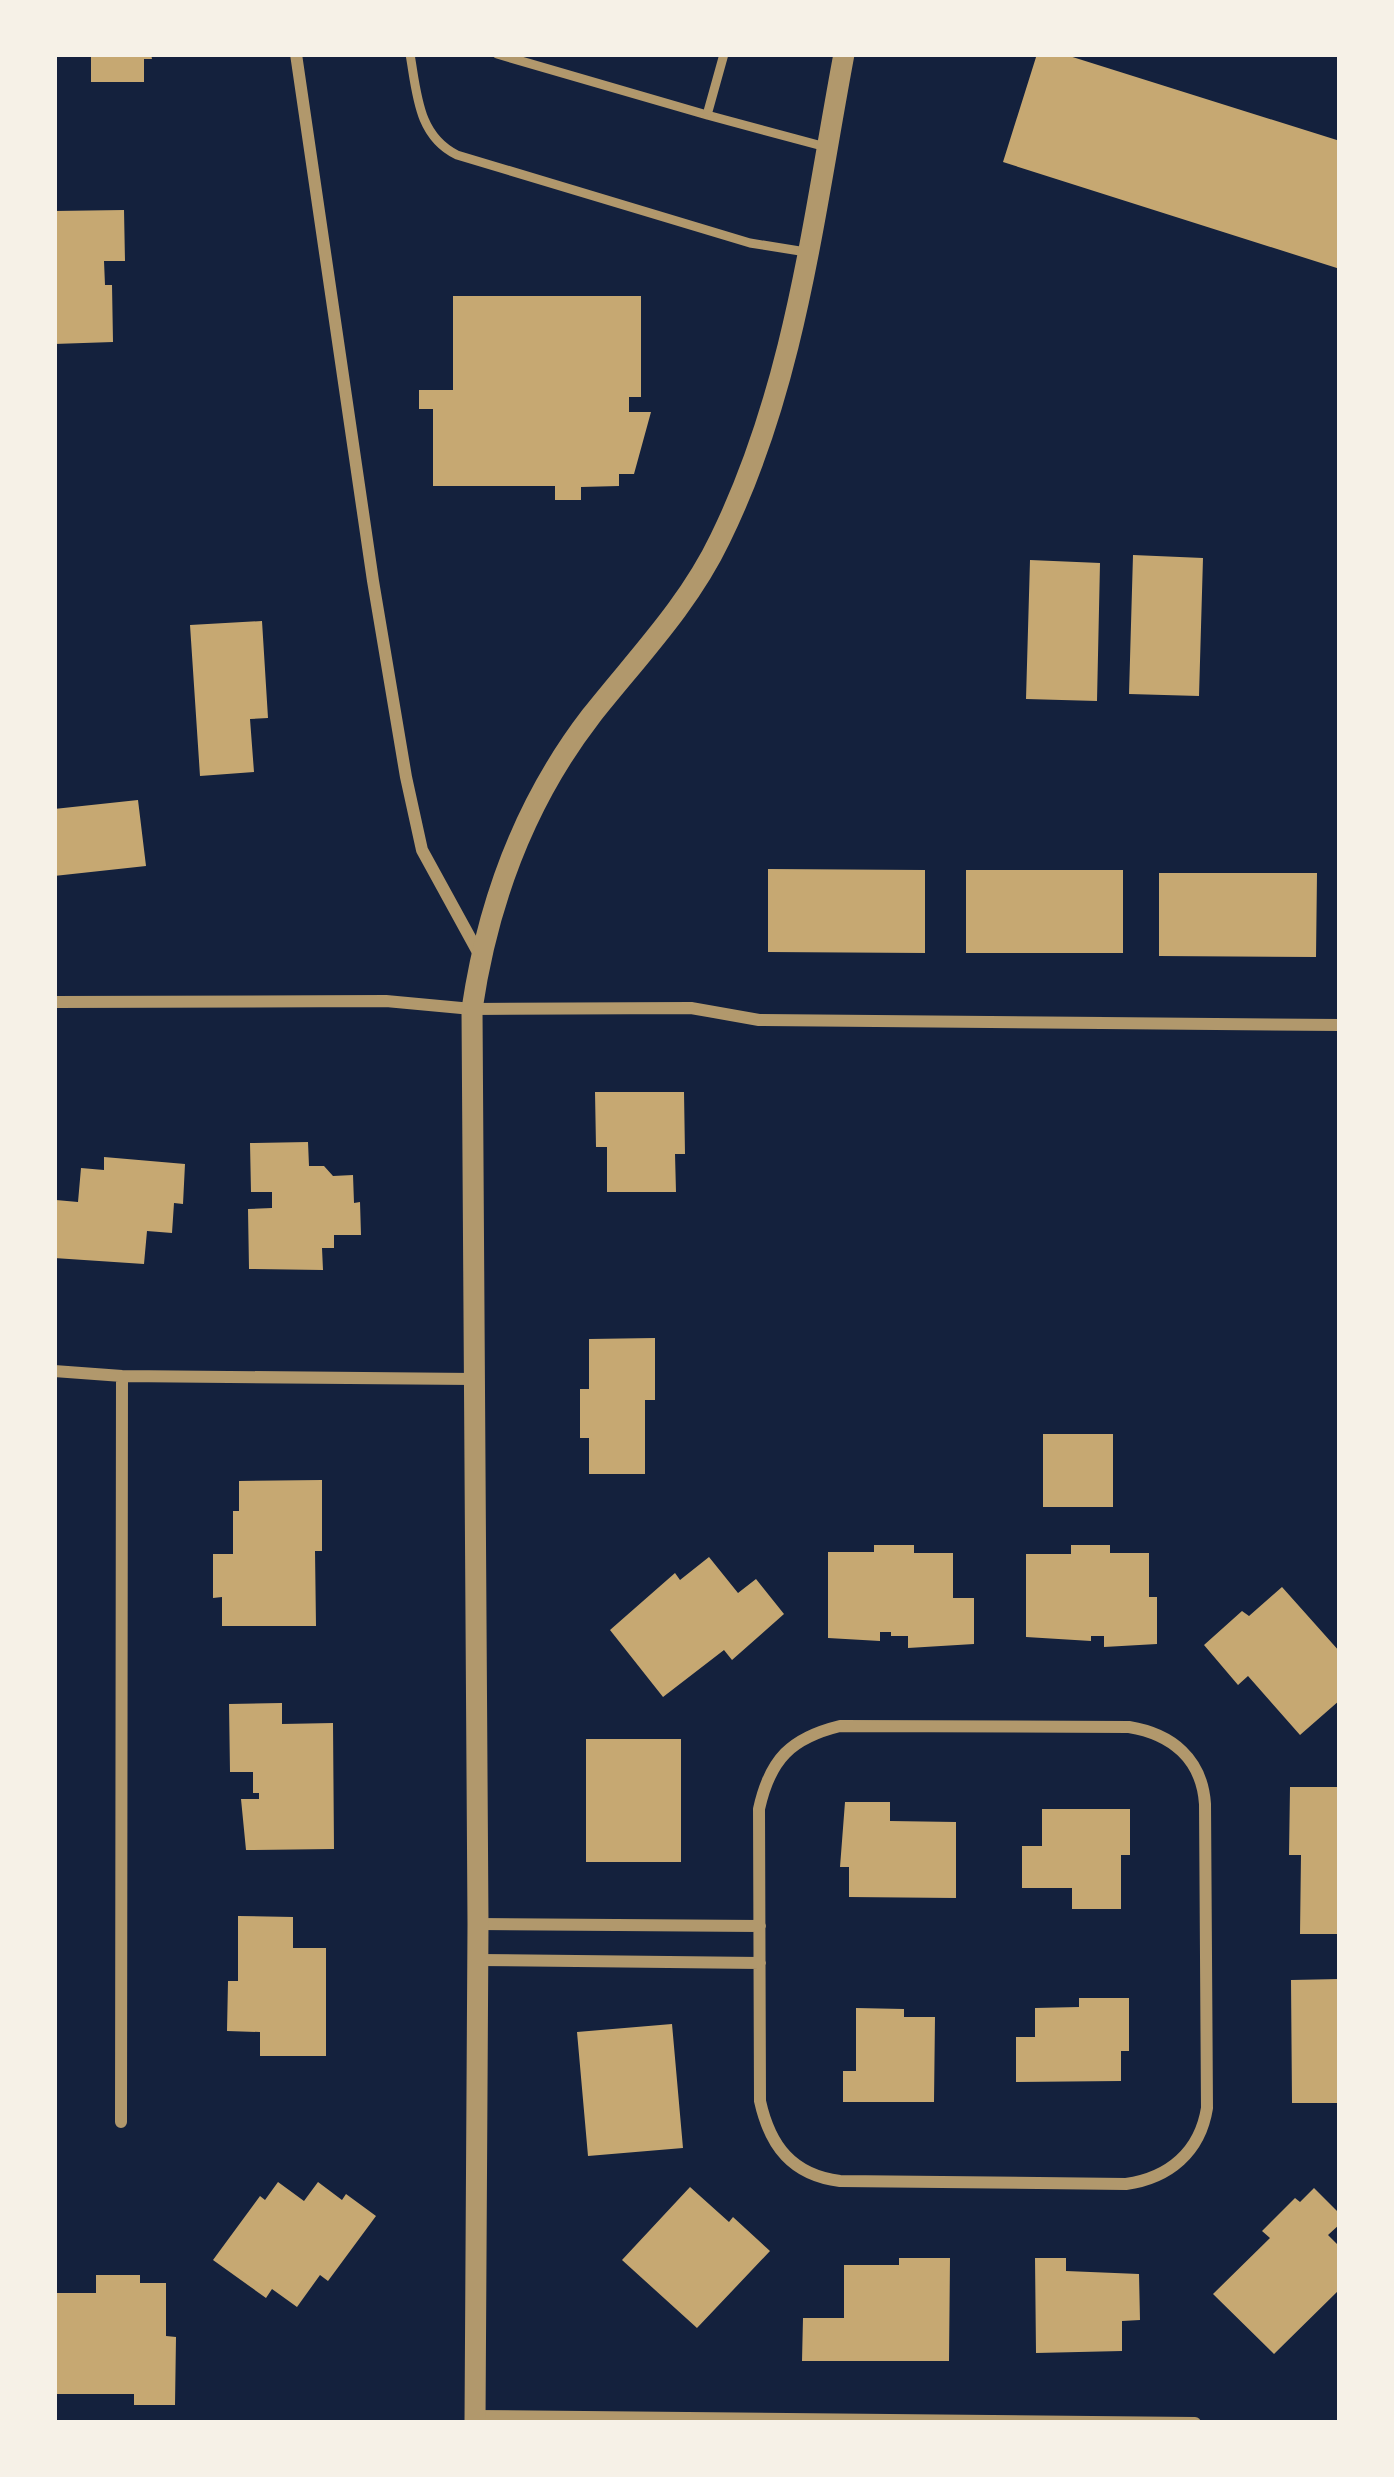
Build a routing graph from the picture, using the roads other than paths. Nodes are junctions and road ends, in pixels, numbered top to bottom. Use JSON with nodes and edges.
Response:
{"nodes":[{"id":1,"x":296,"y":54,"type":"edge"},
{"id":2,"x":410,"y":54,"type":"edge"},
{"id":3,"x":497,"y":54,"type":"edge"},
{"id":4,"x":724,"y":54,"type":"edge"},
{"id":5,"x":844,"y":54,"type":"edge"},
{"id":6,"x":707,"y":115,"type":"junction"},
{"id":7,"x":827,"y":147,"type":"junction"},
{"id":8,"x":811,"y":253,"type":"junction"},
{"id":9,"x":480,"y":956,"type":"junction"},
{"id":10,"x":54,"y":1002,"type":"edge"},
{"id":11,"x":472,"y":1009,"type":"junction"},
{"id":12,"x":1340,"y":1025,"type":"edge"},
{"id":13,"x":54,"y":1371,"type":"edge"},
{"id":14,"x":122,"y":1376,"type":"junction"},
{"id":15,"x":474,"y":1378,"type":"junction"},
{"id":16,"x":478,"y":1924,"type":"junction"},
{"id":17,"x":760,"y":1926,"type":"junction"},
{"id":18,"x":478,"y":1960,"type":"junction"},
{"id":19,"x":760,"y":1963,"type":"junction"},
{"id":20,"x":121,"y":2122,"type":"dead end"},
{"id":21,"x":475,"y":2420,"type":"edge"},
{"id":22,"x":1196,"y":2423,"type":"edge"}],
"edges":[{"from":1,"to":9,"type":"street"},
{"from":2,"to":8,"type":"lane"},
{"from":3,"to":6,"type":"lane"},
{"from":4,"to":6,"type":"lane"},
{"from":5,"to":7,"type":"street"},
{"from":6,"to":7,"type":"lane"},
{"from":7,"to":8,"type":"street"},
{"from":8,"to":9,"type":"street"},
{"from":9,"to":11,"type":"street"},
{"from":10,"to":11,"type":"street"},
{"from":11,"to":12,"type":"street"},
{"from":11,"to":15,"type":"street"},
{"from":13,"to":14,"type":"street"},
{"from":14,"to":15,"type":"street"},
{"from":14,"to":20,"type":"street"},
{"from":15,"to":16,"type":"street"},
{"from":16,"to":17,"type":"street"},
{"from":16,"to":18,"type":"street"},
{"from":17,"to":19,"type":"street"},
{"from":17,"to":19,"type":"street"},
{"from":18,"to":19,"type":"street"},
{"from":18,"to":21,"type":"street"},
{"from":21,"to":22,"type":"street"}]}
